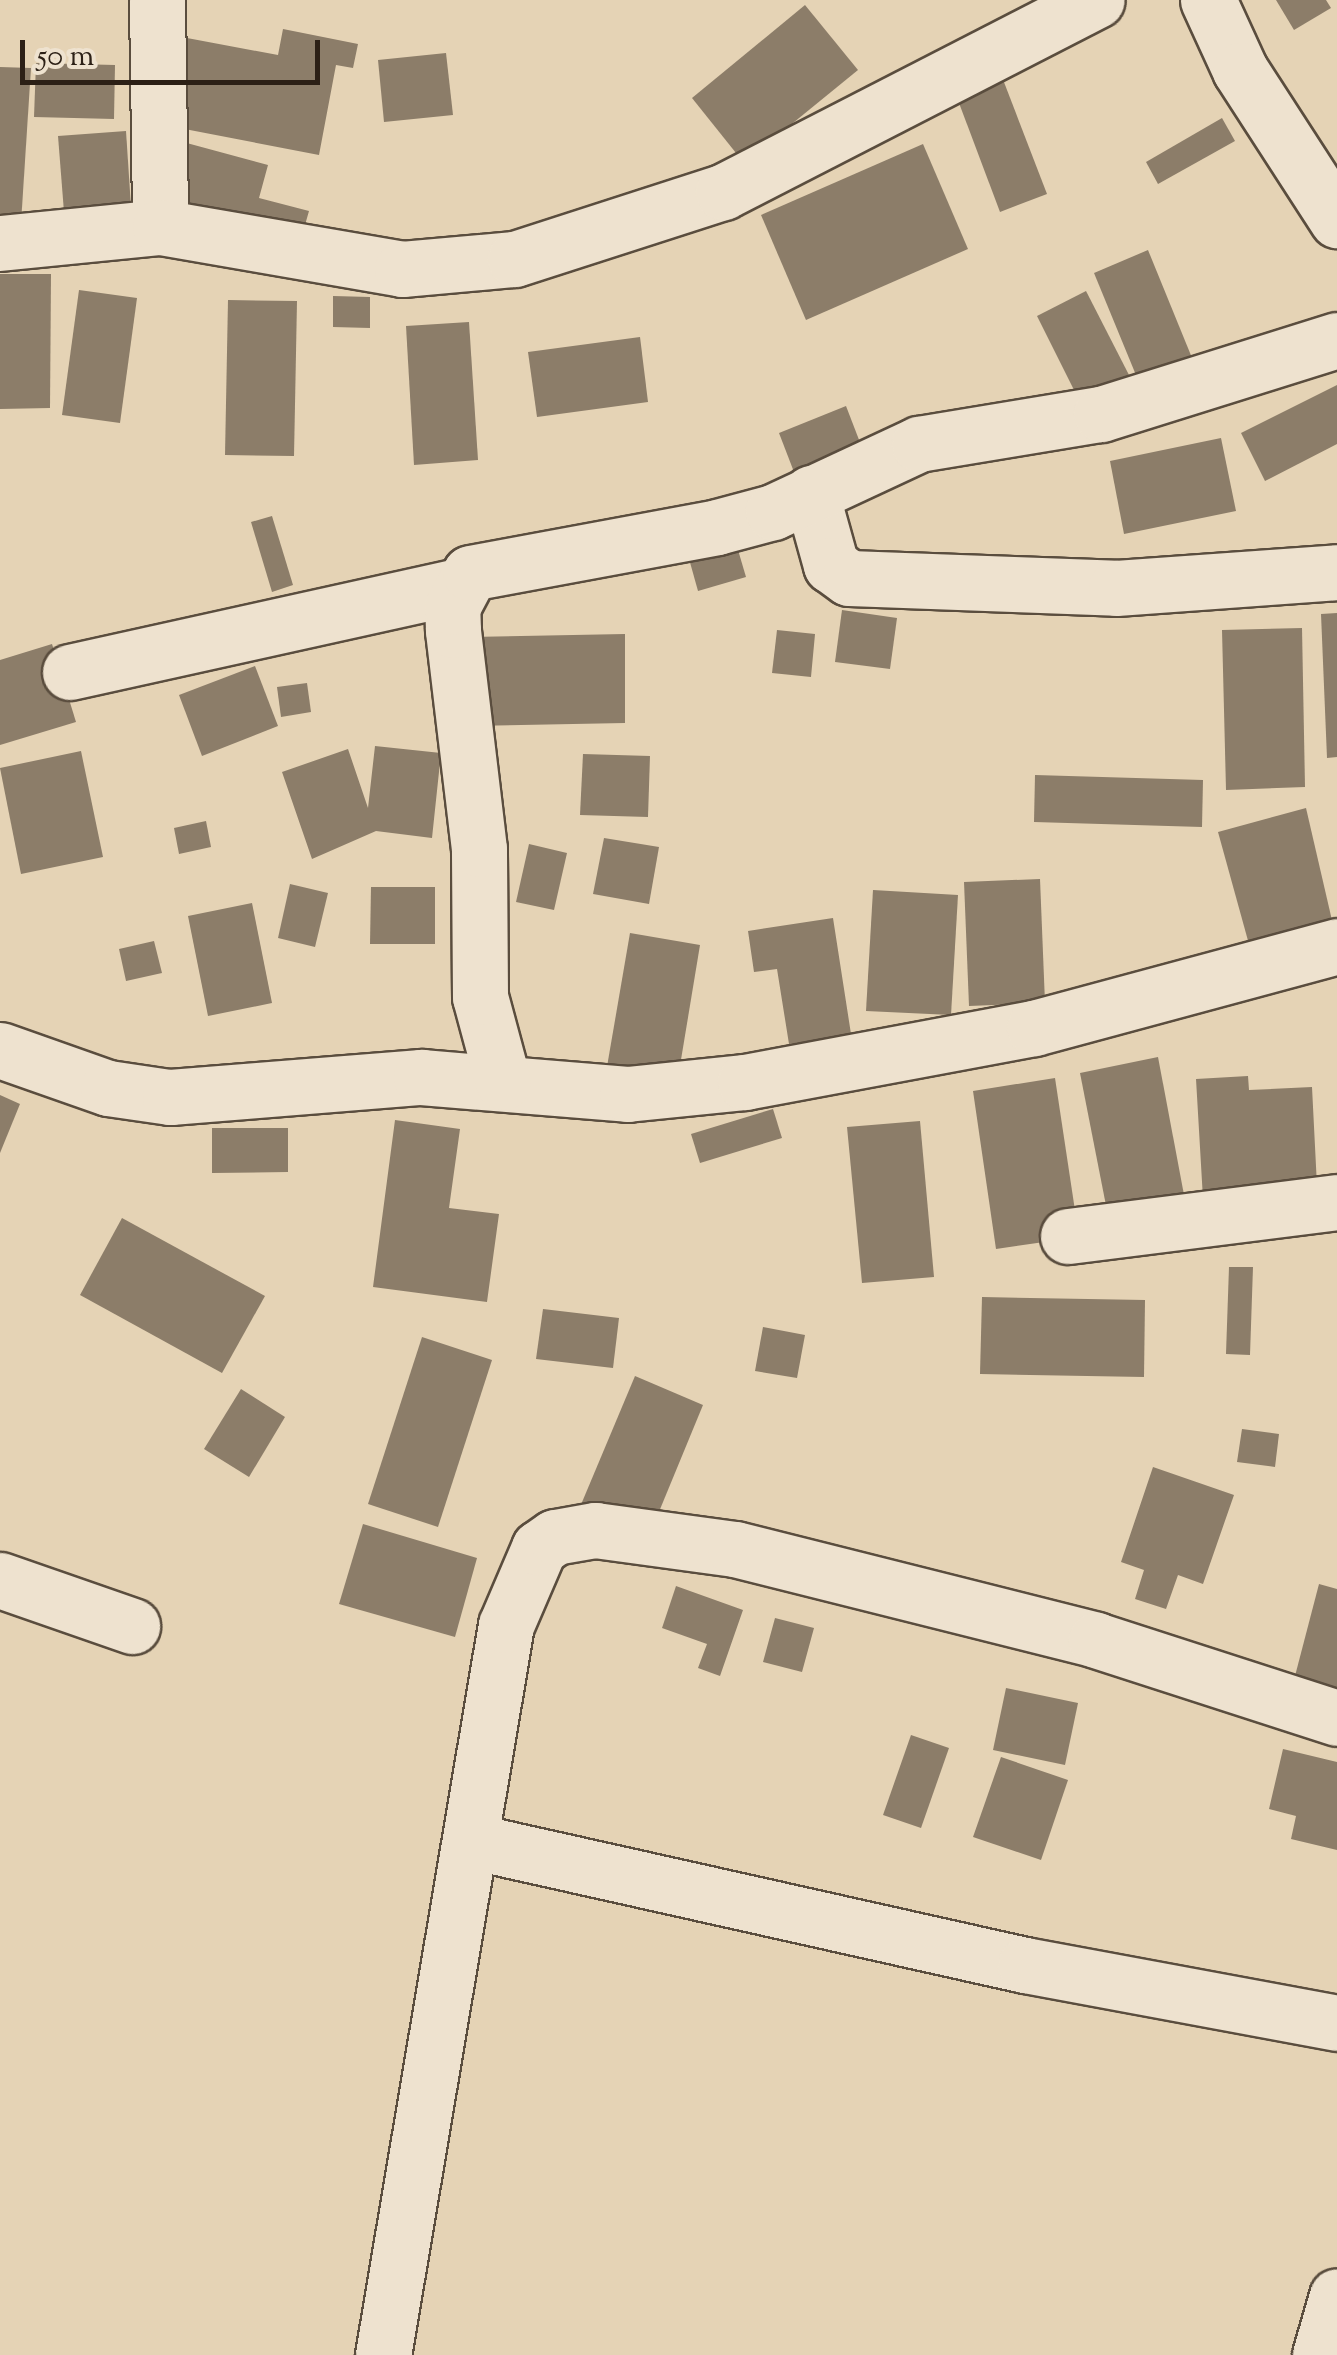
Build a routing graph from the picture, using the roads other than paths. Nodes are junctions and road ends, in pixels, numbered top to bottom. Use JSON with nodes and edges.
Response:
{"nodes":[{"id":1,"x":157,"y":0,"type":"edge"},
{"id":2,"x":1096,"y":0,"type":"edge"},
{"id":3,"x":1208,"y":0,"type":"edge"},
{"id":4,"x":1337,"y":220,"type":"edge"},
{"id":5,"x":160,"y":227,"type":"junction"},
{"id":6,"x":0,"y":243,"type":"edge"},
{"id":7,"x":1337,"y":340,"type":"edge"},
{"id":8,"x":811,"y":494,"type":"junction"},
{"id":9,"x":1337,"y":572,"type":"edge"},
{"id":10,"x":462,"y":585,"type":"junction"},
{"id":11,"x":70,"y":672,"type":"dead end"},
{"id":12,"x":1337,"y":946,"type":"edge"},
{"id":13,"x":0,"y":1050,"type":"edge"},
{"id":14,"x":502,"y":1082,"type":"junction"},
{"id":15,"x":1337,"y":1202,"type":"edge"},
{"id":16,"x":1068,"y":1236,"type":"dead end"},
{"id":17,"x":0,"y":1580,"type":"edge"},
{"id":18,"x":132,"y":1626,"type":"dead end"},
{"id":19,"x":1337,"y":1718,"type":"edge"},
{"id":20,"x":471,"y":1841,"type":"junction"},
{"id":21,"x":1337,"y":2023,"type":"edge"},
{"id":22,"x":1337,"y":2296,"type":"edge"},
{"id":23,"x":383,"y":2355,"type":"edge"},
{"id":24,"x":1320,"y":2355,"type":"edge"}],
"edges":[{"from":1,"to":5,"type":"street"},
{"from":2,"to":5,"type":"street"},
{"from":3,"to":4,"type":"street"},
{"from":5,"to":6,"type":"street"},
{"from":7,"to":8,"type":"street"},
{"from":8,"to":9,"type":"street"},
{"from":8,"to":10,"type":"street"},
{"from":10,"to":11,"type":"street"},
{"from":10,"to":14,"type":"street"},
{"from":12,"to":14,"type":"street"},
{"from":13,"to":14,"type":"street"},
{"from":15,"to":16,"type":"street"},
{"from":17,"to":18,"type":"street"},
{"from":19,"to":20,"type":"street"},
{"from":20,"to":21,"type":"street"},
{"from":20,"to":23,"type":"street"},
{"from":22,"to":24,"type":"street"}]}
